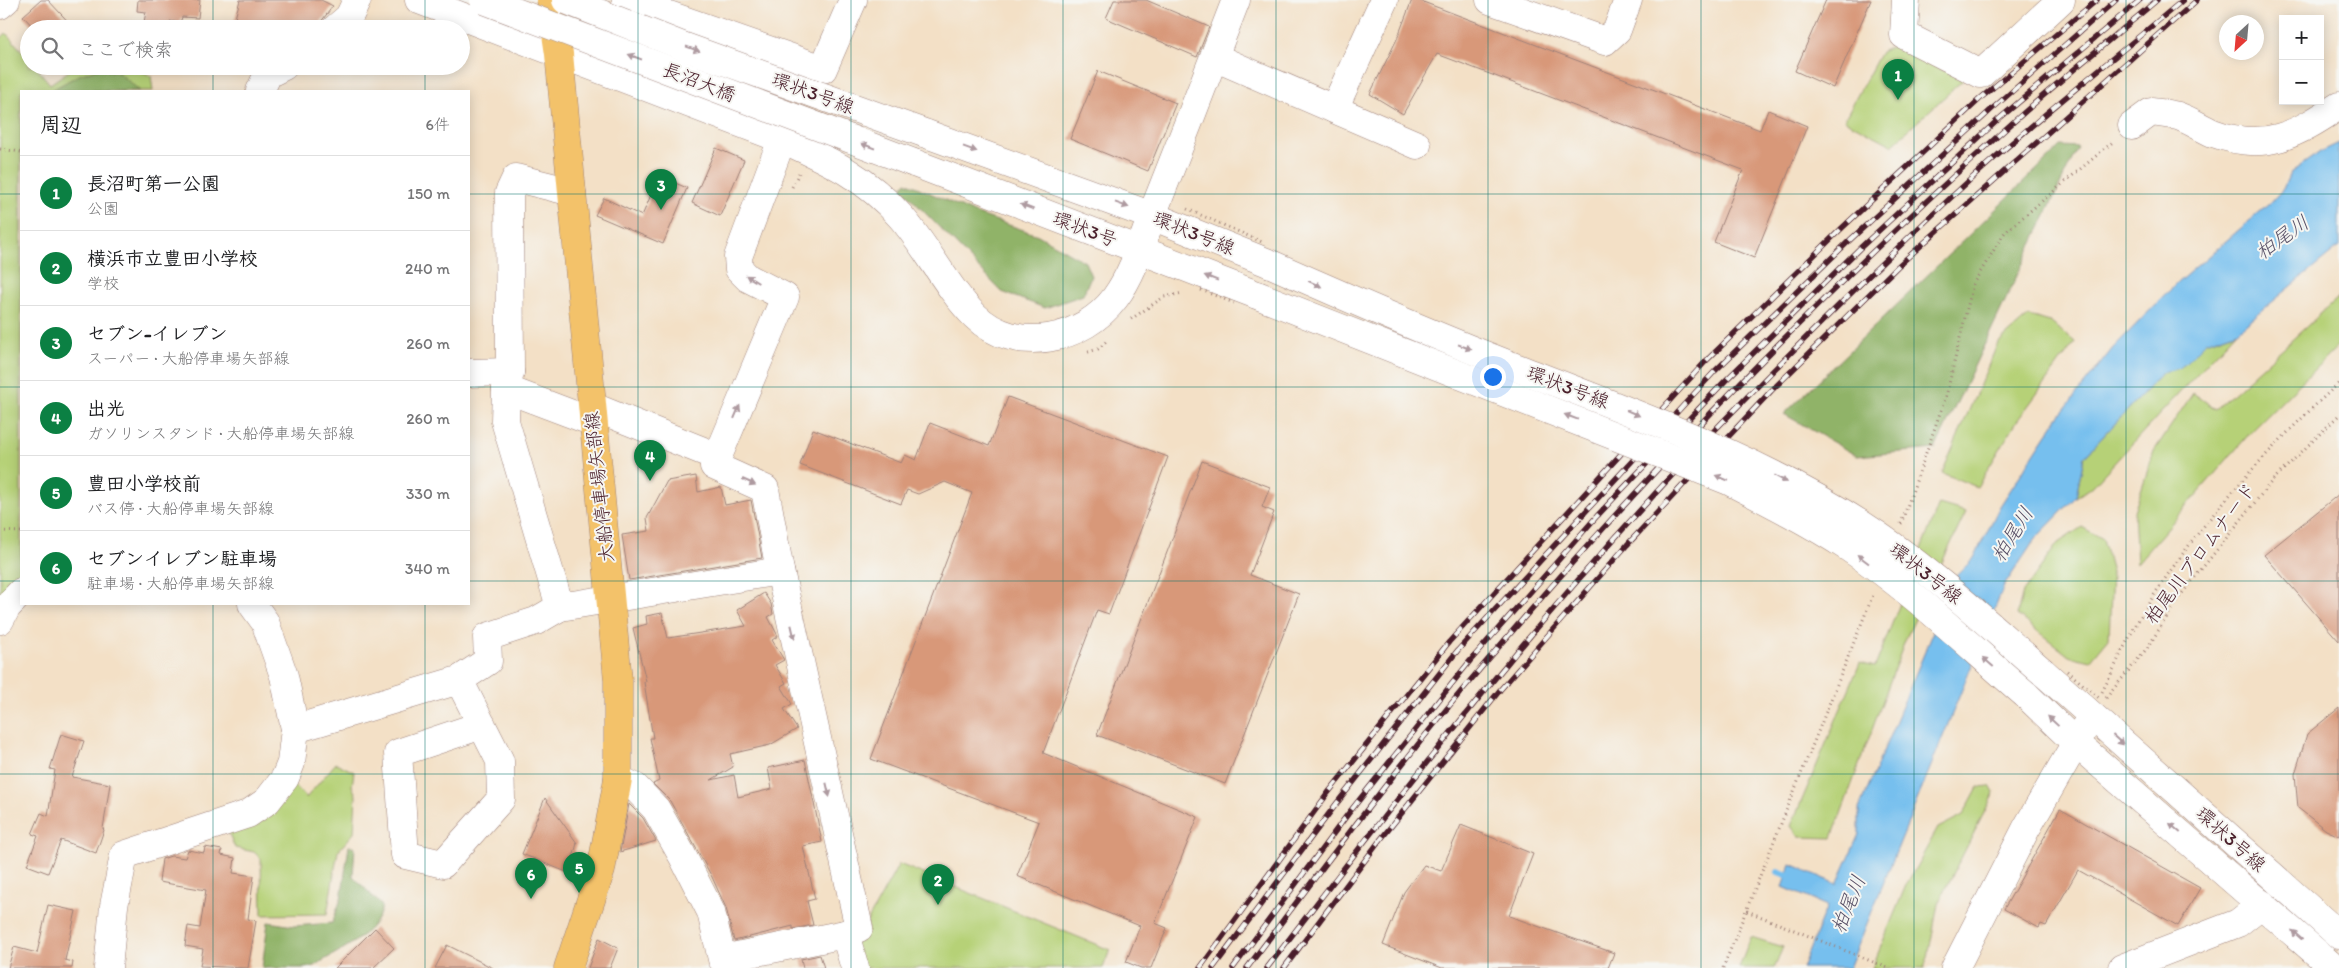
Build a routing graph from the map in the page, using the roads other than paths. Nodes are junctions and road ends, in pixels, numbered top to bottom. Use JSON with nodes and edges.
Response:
{"nodes":[{"id":1,"x":6,"y":0,"type":"edge"},
{"id":2,"x":357,"y":0,"type":"edge"},
{"id":3,"x":419,"y":0,"type":"edge"},
{"id":4,"x":484,"y":0,"type":"edge"},
{"id":5,"x":550,"y":0,"type":"edge"},
{"id":6,"x":566,"y":0,"type":"edge"},
{"id":7,"x":626,"y":0,"type":"edge"},
{"id":8,"x":853,"y":0,"type":"edge"},
{"id":9,"x":1236,"y":0,"type":"edge"},
{"id":10,"x":1384,"y":0,"type":"edge"},
{"id":11,"x":1490,"y":0,"type":"edge"},
{"id":12,"x":1628,"y":0,"type":"edge"},
{"id":13,"x":1906,"y":0,"type":"edge"},
{"id":14,"x":2060,"y":0,"type":"edge"},
{"id":15,"x":0,"y":6,"type":"edge"},
{"id":16,"x":346,"y":20,"type":"edge"},
{"id":17,"x":558,"y":54,"type":"junction"},
{"id":18,"x":1214,"y":57,"type":"junction"},
{"id":19,"x":268,"y":75,"type":"edge"},
{"id":20,"x":260,"y":90,"type":"edge"},
{"id":21,"x":2339,"y":106,"type":"edge"},
{"id":22,"x":1334,"y":109,"type":"junction"},
{"id":23,"x":2132,"y":126,"type":"road end"},
{"id":24,"x":782,"y":139,"type":"junction"},
{"id":25,"x":1417,"y":145,"type":"dead end"},
{"id":26,"x":914,"y":163,"type":"joint"},
{"id":27,"x":572,"y":192,"type":"junction"},
{"id":28,"x":1152,"y":216,"type":"junction"},
{"id":29,"x":1140,"y":250,"type":"junction"},
{"id":30,"x":1257,"y":295,"type":"joint"},
{"id":31,"x":470,"y":373,"type":"edge"},
{"id":32,"x":508,"y":381,"type":"junction"},
{"id":33,"x":592,"y":414,"type":"junction"},
{"id":34,"x":718,"y":457,"type":"junction"},
{"id":35,"x":780,"y":571,"type":"junction"},
{"id":36,"x":20,"y":593,"type":"edge"},
{"id":37,"x":611,"y":600,"type":"junction"},
{"id":38,"x":253,"y":605,"type":"edge"},
{"id":39,"x":560,"y":607,"type":"junction"},
{"id":40,"x":0,"y":620,"type":"edge"},
{"id":41,"x":460,"y":680,"type":"junction"},
{"id":42,"x":2092,"y":716,"type":"junction"},
{"id":43,"x":482,"y":725,"type":"junction"},
{"id":44,"x":295,"y":730,"type":"junction"},
{"id":45,"x":2076,"y":742,"type":"junction"},
{"id":46,"x":618,"y":778,"type":"junction"},
{"id":47,"x":2262,"y":904,"type":"junction"},
{"id":48,"x":845,"y":934,"type":"junction"},
{"id":49,"x":2339,"y":935,"type":"edge"},
{"id":50,"x":724,"y":963,"type":"edge"},
{"id":51,"x":108,"y":968,"type":"edge"},
{"id":52,"x":568,"y":968,"type":"edge"},
{"id":53,"x":855,"y":968,"type":"edge"},
{"id":54,"x":1956,"y":968,"type":"edge"},
{"id":55,"x":2122,"y":968,"type":"edge"},
{"id":56,"x":2334,"y":968,"type":"edge"}],
"edges":[{"from":1,"to":15,"type":"street"},
{"from":2,"to":16,"type":"street"},
{"from":3,"to":17,"type":"street"},
{"from":26,"to":4,"type":"street","name":"長沼大橋","one_way":true,"bridge":true},
{"from":5,"to":17,"type":"main road","name":"大船停車場矢部線"},
{"from":6,"to":28,"type":"street","name":"環状3号線","one_way":true,"bridge":true},
{"from":7,"to":8,"type":"street"},
{"from":9,"to":18,"type":"street"},
{"from":10,"to":22,"type":"street"},
{"from":11,"to":12,"type":"street"},
{"from":13,"to":14,"type":"street"},
{"from":17,"to":24,"type":"street"},
{"from":17,"to":27,"type":"main road","name":"大船停車場矢部線"},
{"from":18,"to":22,"type":"street"},
{"from":18,"to":28,"type":"street"},
{"from":19,"to":20,"type":"street"},
{"from":21,"to":23,"type":"street"},
{"from":22,"to":25,"type":"street"},
{"from":24,"to":29,"type":"street"},
{"from":34,"to":24,"type":"street","one_way":true},
{"from":29,"to":26,"type":"street","name":"環状3号","one_way":true},
{"from":27,"to":32,"type":"street"},
{"from":27,"to":33,"type":"main road","name":"大船停車場矢部線"},
{"from":28,"to":29,"type":"street"},
{"from":28,"to":42,"type":"street","name":"環状3号線","one_way":true,"bridge":true},
{"from":30,"to":29,"type":"street","name":"環状3号","one_way":true},
{"from":45,"to":30,"type":"street","name":"環状3号線","one_way":true,"bridge":true},
{"from":31,"to":32,"type":"street"},
{"from":32,"to":33,"type":"street"},
{"from":32,"to":39,"type":"street"},
{"from":33,"to":34,"type":"street"},
{"from":33,"to":37,"type":"main road","name":"大船停車場矢部線"},
{"from":34,"to":35,"type":"street","one_way":true},
{"from":35,"to":37,"type":"street"},
{"from":35,"to":48,"type":"street","one_way":true},
{"from":36,"to":40,"type":"street"},
{"from":37,"to":39,"type":"street"},
{"from":37,"to":46,"type":"main road","name":"大船停車場矢部線"},
{"from":38,"to":44,"type":"street"},
{"from":39,"to":41,"type":"street"},
{"from":41,"to":43,"type":"street"},
{"from":41,"to":44,"type":"street"},
{"from":42,"to":45,"type":"street"},
{"from":42,"to":49,"type":"street","name":"環状3号線","one_way":true},
{"from":43,"to":43,"type":"street"},
{"from":44,"to":51,"type":"street"},
{"from":47,"to":45,"type":"street","name":"環状3号線","one_way":true},
{"from":45,"to":54,"type":"street"},
{"from":46,"to":50,"type":"street"},
{"from":46,"to":52,"type":"main road","name":"大船停車場矢部線"},
{"from":47,"to":55,"type":"street"},
{"from":56,"to":47,"type":"street","name":"環状3号線","one_way":true},
{"from":48,"to":50,"type":"street"},
{"from":48,"to":53,"type":"street"}]}
